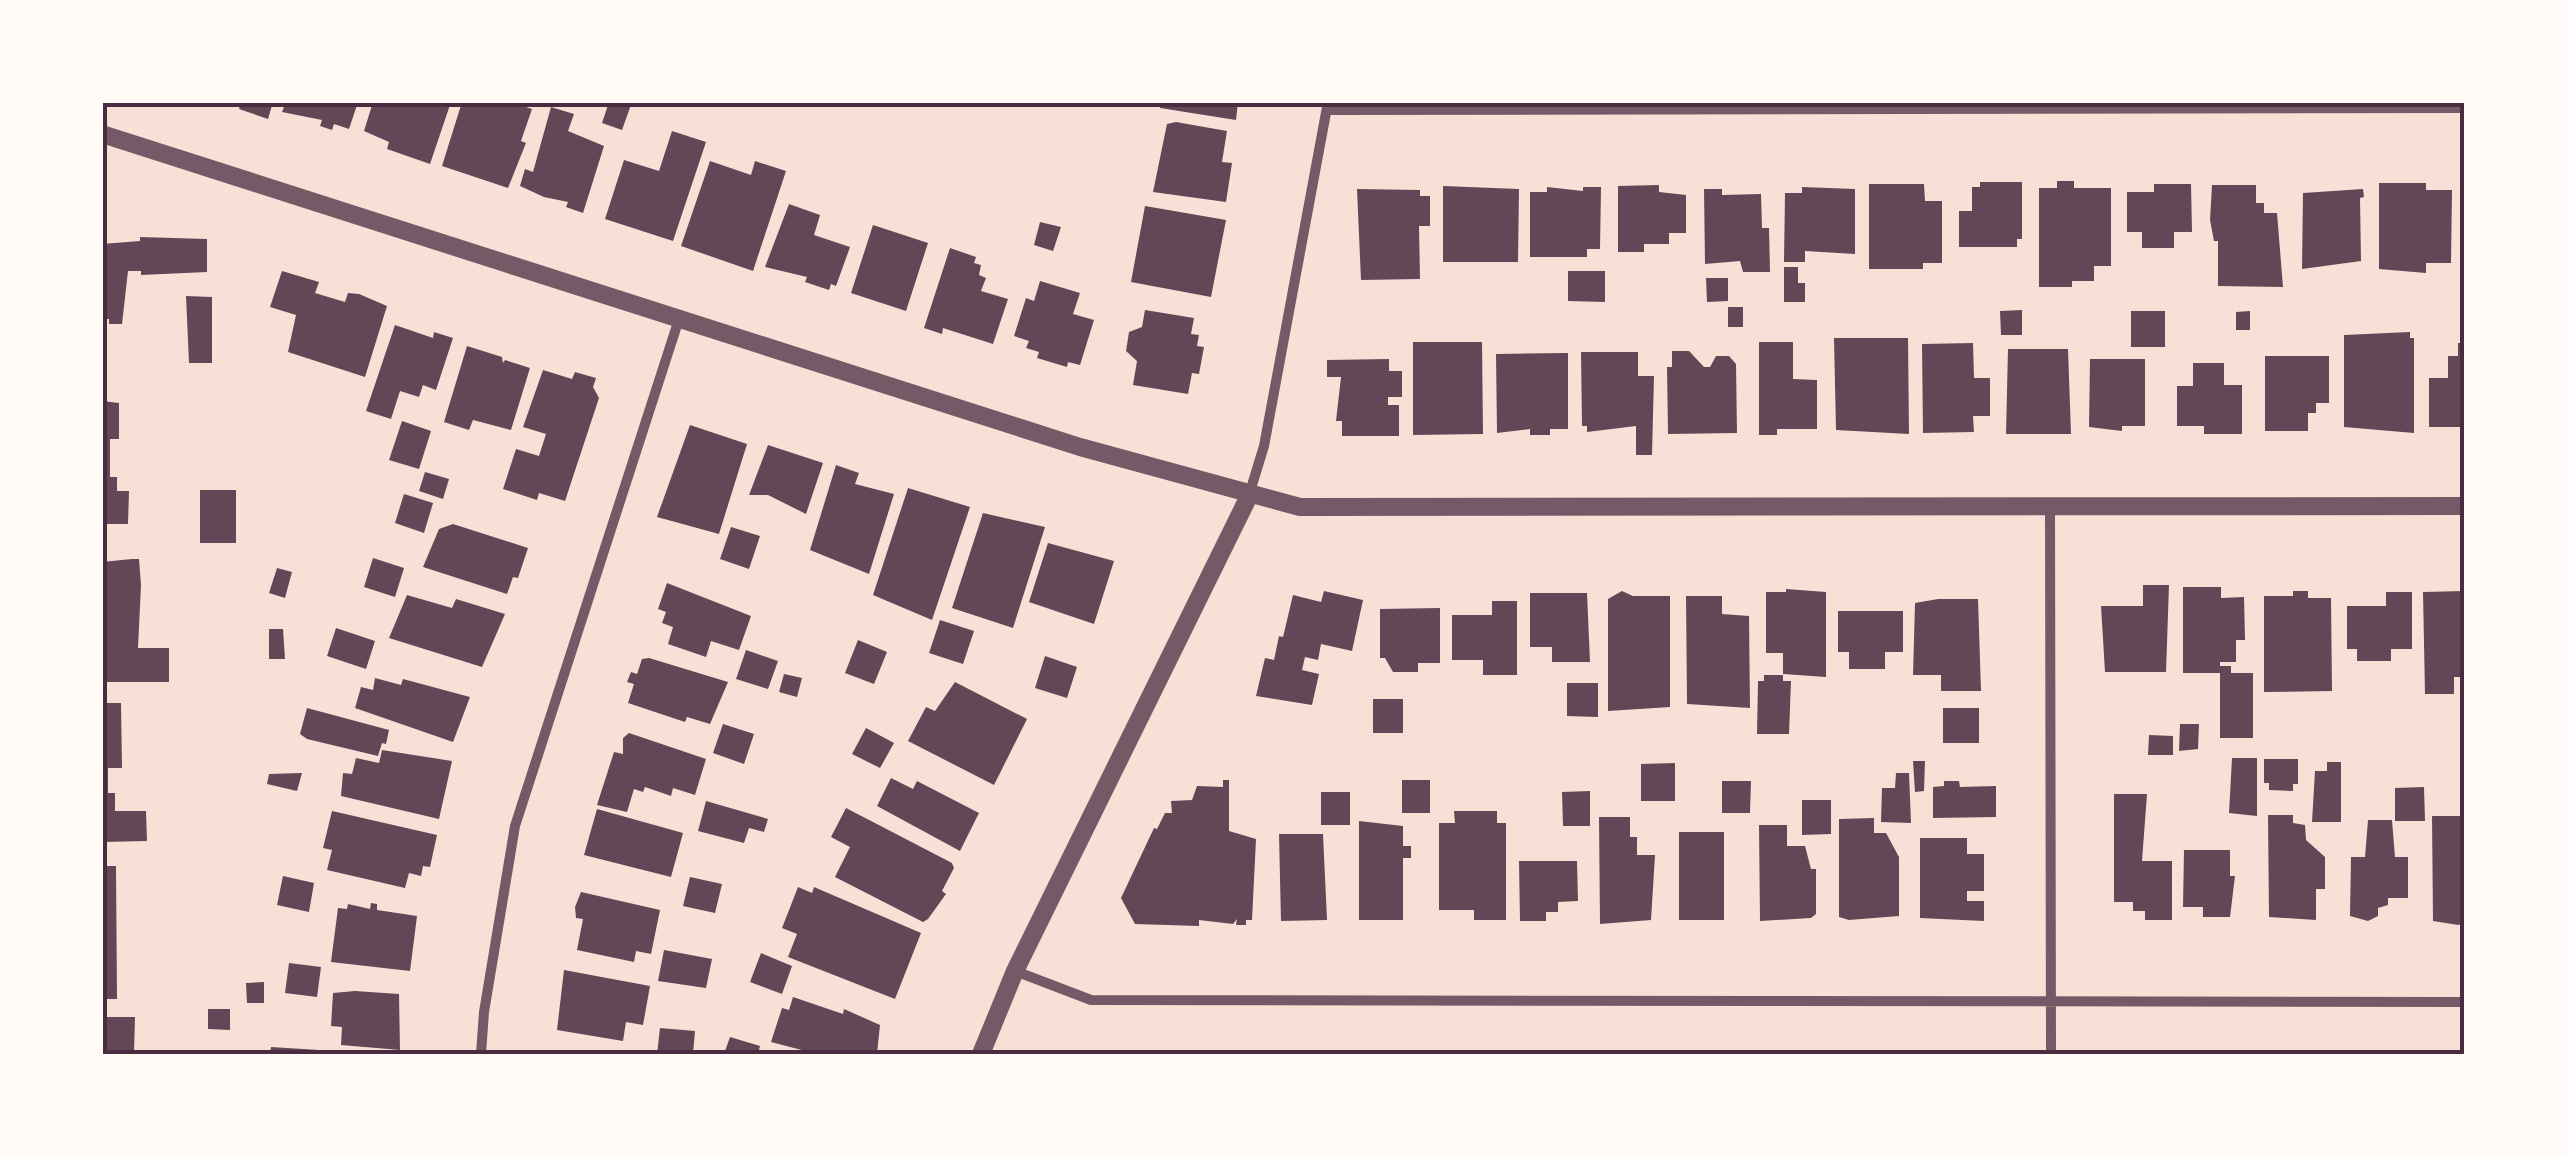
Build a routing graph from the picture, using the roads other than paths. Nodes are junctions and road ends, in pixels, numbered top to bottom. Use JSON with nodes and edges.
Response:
{"nodes":[{"id":1,"x":1327,"y":106,"type":"edge"},
{"id":2,"x":2464,"y":108,"type":"edge"},
{"id":3,"x":102,"y":134,"type":"edge"},
{"id":4,"x":679,"y":319,"type":"junction"},
{"id":5,"x":1249,"y":496,"type":"junction"},
{"id":6,"x":2050,"y":506,"type":"junction"},
{"id":7,"x":2464,"y":506,"type":"edge"},
{"id":8,"x":1015,"y":971,"type":"junction"},
{"id":9,"x":2464,"y":1002,"type":"edge"},
{"id":10,"x":2052,"y":1003,"type":"junction"},
{"id":11,"x":481,"y":1054,"type":"edge"},
{"id":12,"x":981,"y":1054,"type":"edge"},
{"id":13,"x":2051,"y":1054,"type":"edge"}],
"edges":[{"from":1,"to":2,"type":"street"},
{"from":1,"to":5,"type":"street"},
{"from":3,"to":4,"type":"street"},
{"from":4,"to":5,"type":"street"},
{"from":4,"to":11,"type":"street"},
{"from":5,"to":6,"type":"street"},
{"from":5,"to":8,"type":"street"},
{"from":6,"to":7,"type":"street"},
{"from":6,"to":10,"type":"street"},
{"from":8,"to":10,"type":"street"},
{"from":8,"to":12,"type":"street"},
{"from":9,"to":10,"type":"street"},
{"from":10,"to":13,"type":"street"}]}
